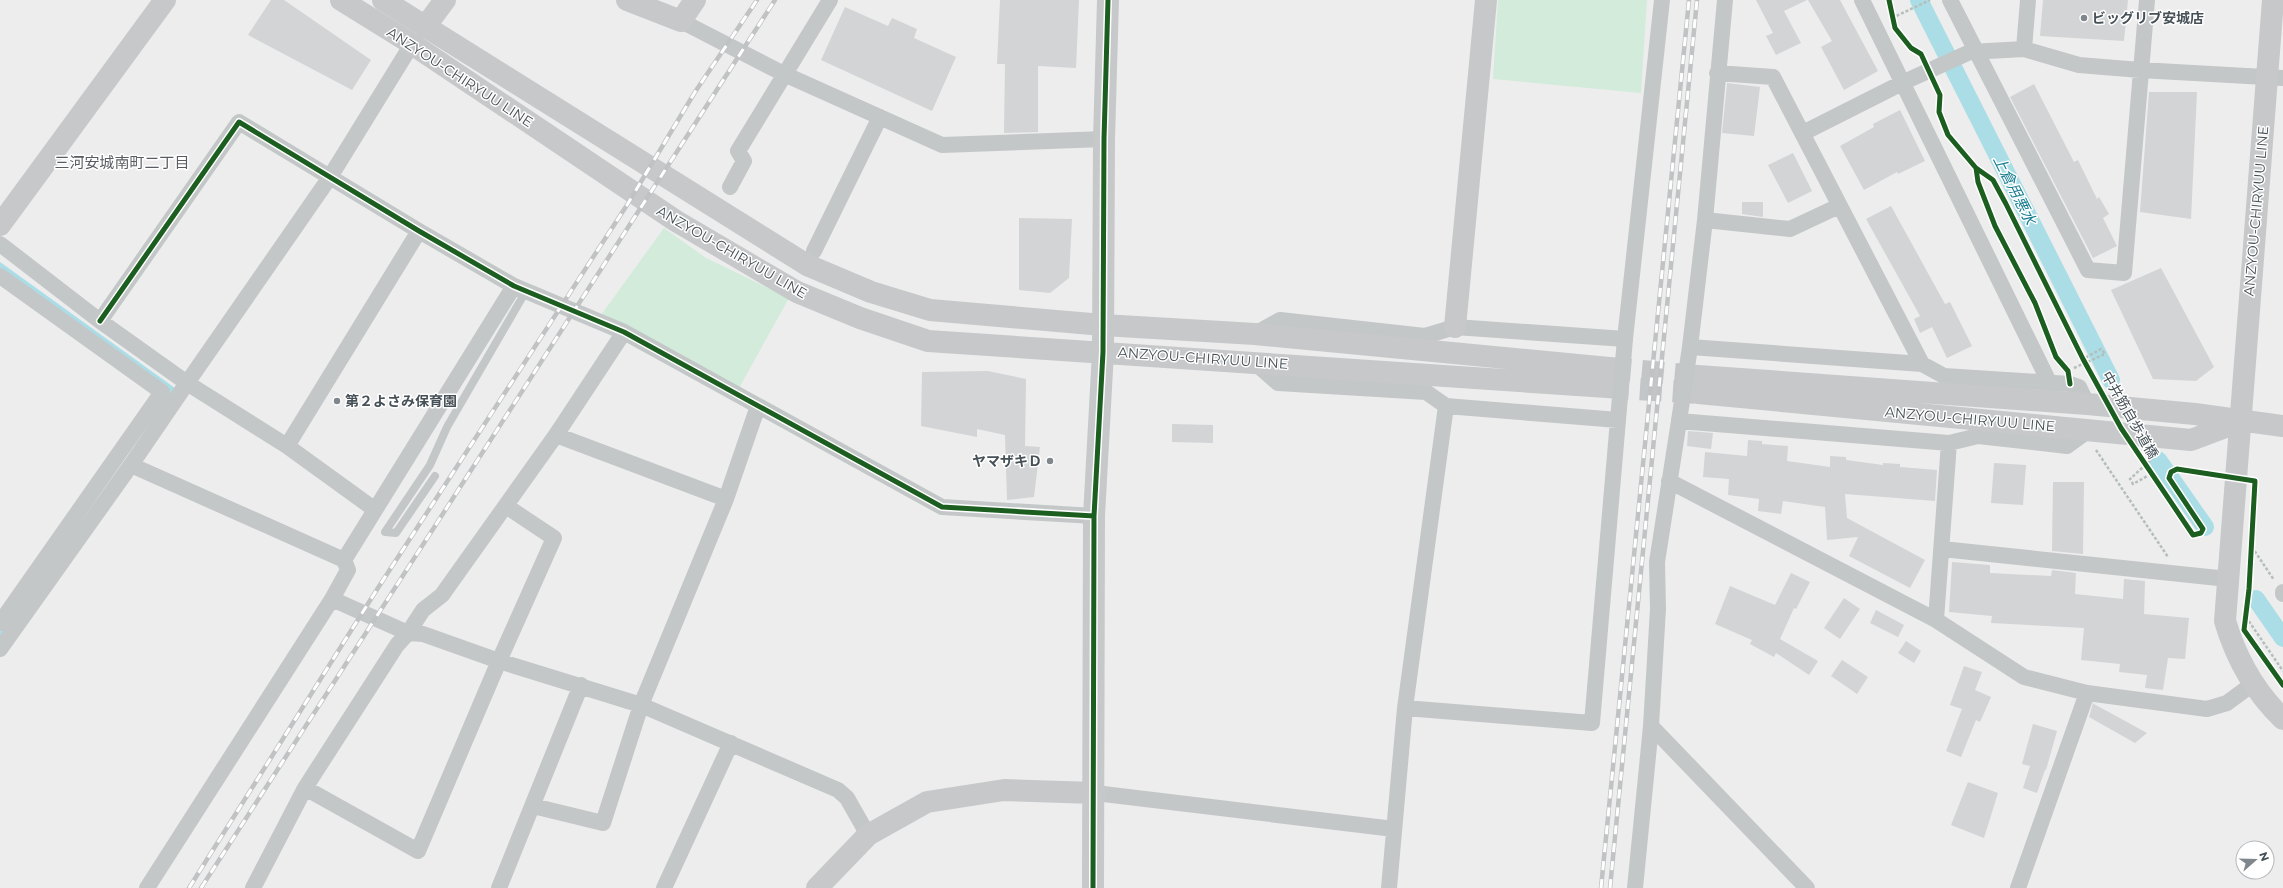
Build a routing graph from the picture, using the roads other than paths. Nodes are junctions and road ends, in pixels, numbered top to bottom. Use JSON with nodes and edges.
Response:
{"nodes":[{"id":1,"x":165,"y":0,"type":"edge"},
{"id":2,"x":342,"y":0,"type":"edge"},
{"id":3,"x":384,"y":0,"type":"edge"},
{"id":4,"x":444,"y":0,"type":"edge"},
{"id":5,"x":627,"y":0,"type":"edge"},
{"id":6,"x":695,"y":0,"type":"edge"},
{"id":7,"x":830,"y":0,"type":"edge"},
{"id":8,"x":1108,"y":0,"type":"edge"},
{"id":9,"x":1486,"y":0,"type":"edge"},
{"id":10,"x":1662,"y":0,"type":"edge"},
{"id":11,"x":1724,"y":0,"type":"edge"},
{"id":12,"x":1862,"y":0,"type":"edge"},
{"id":13,"x":1950,"y":0,"type":"edge"},
{"id":14,"x":2028,"y":0,"type":"edge"},
{"id":15,"x":2147,"y":0,"type":"edge"},
{"id":16,"x":2273,"y":0,"type":"edge"},
{"id":17,"x":681,"y":22,"type":"junction"},
{"id":18,"x":425,"y":27,"type":"junction"},
{"id":19,"x":412,"y":44,"type":"junction"},
{"id":20,"x":2024,"y":50,"type":"junction"},
{"id":21,"x":1972,"y":52,"type":"junction"},
{"id":22,"x":2140,"y":70,"type":"junction"},
{"id":23,"x":1717,"y":73,"type":"junction"},
{"id":24,"x":784,"y":74,"type":"junction"},
{"id":25,"x":2275,"y":77,"type":"edge"},
{"id":26,"x":1904,"y":82,"type":"junction"},
{"id":27,"x":880,"y":117,"type":"junction"},
{"id":28,"x":1803,"y":133,"type":"junction"},
{"id":29,"x":1104,"y":139,"type":"junction"},
{"id":30,"x":330,"y":177,"type":"junction"},
{"id":31,"x":730,"y":186,"type":"dead end"},
{"id":32,"x":1839,"y":206,"type":"junction"},
{"id":33,"x":1705,"y":220,"type":"junction"},
{"id":34,"x":0,"y":225,"type":"edge"},
{"id":35,"x":419,"y":232,"type":"junction"},
{"id":36,"x":0,"y":244,"type":"edge"},
{"id":37,"x":814,"y":251,"type":"dead end"},
{"id":38,"x":0,"y":276,"type":"edge"},
{"id":39,"x":520,"y":288,"type":"junction"},
{"id":40,"x":100,"y":321,"type":"junction"},
{"id":41,"x":1103,"y":325,"type":"junction"},
{"id":42,"x":1455,"y":326,"type":"junction"},
{"id":43,"x":624,"y":332,"type":"junction"},
{"id":44,"x":1254,"y":334,"type":"junction"},
{"id":45,"x":1625,"y":339,"type":"junction"},
{"id":46,"x":1690,"y":347,"type":"junction"},
{"id":47,"x":1103,"y":352,"type":"junction"},
{"id":48,"x":1253,"y":361,"type":"junction"},
{"id":49,"x":1922,"y":364,"type":"junction"},
{"id":50,"x":187,"y":383,"type":"junction"},
{"id":51,"x":2050,"y":384,"type":"junction"},
{"id":52,"x":2087,"y":404,"type":"junction"},
{"id":53,"x":758,"y":406,"type":"junction"},
{"id":54,"x":1446,"y":406,"type":"junction"},
{"id":55,"x":1618,"y":420,"type":"junction"},
{"id":56,"x":1679,"y":421,"type":"junction"},
{"id":57,"x":2240,"y":422,"type":"junction"},
{"id":58,"x":2283,"y":426,"type":"edge"},
{"id":59,"x":556,"y":435,"type":"junction"},
{"id":60,"x":2092,"y":439,"type":"junction"},
{"id":61,"x":1949,"y":444,"type":"junction"},
{"id":62,"x":287,"y":446,"type":"junction"},
{"id":63,"x":131,"y":465,"type":"junction"},
{"id":64,"x":435,"y":476,"type":"dead end"},
{"id":65,"x":1669,"y":481,"type":"junction"},
{"id":66,"x":726,"y":499,"type":"junction"},
{"id":67,"x":506,"y":506,"type":"junction"},
{"id":68,"x":374,"y":509,"type":"junction"},
{"id":69,"x":1094,"y":516,"type":"junction"},
{"id":70,"x":1942,"y":549,"type":"junction"},
{"id":71,"x":344,"y":560,"type":"junction"},
{"id":72,"x":2228,"y":579,"type":"junction"},
{"id":73,"x":332,"y":599,"type":"junction"},
{"id":74,"x":1936,"y":620,"type":"junction"},
{"id":75,"x":0,"y":623,"type":"edge"},
{"id":76,"x":408,"y":633,"type":"junction"},
{"id":77,"x":0,"y":649,"type":"edge"},
{"id":78,"x":499,"y":661,"type":"junction"},
{"id":79,"x":2254,"y":683,"type":"junction"},
{"id":80,"x":581,"y":685,"type":"junction"},
{"id":81,"x":2086,"y":693,"type":"junction"},
{"id":82,"x":641,"y":705,"type":"junction"},
{"id":83,"x":1405,"y":708,"type":"junction"},
{"id":84,"x":2283,"y":719,"type":"edge"},
{"id":85,"x":1651,"y":726,"type":"junction"},
{"id":86,"x":731,"y":742,"type":"junction"},
{"id":87,"x":305,"y":788,"type":"junction"},
{"id":88,"x":1095,"y":793,"type":"junction"},
{"id":89,"x":533,"y":806,"type":"junction"},
{"id":90,"x":1394,"y":829,"type":"junction"},
{"id":91,"x":868,"y":835,"type":"junction"},
{"id":92,"x":2021,"y":887,"type":"edge"},
{"id":93,"x":147,"y":888,"type":"edge"},
{"id":94,"x":254,"y":888,"type":"edge"},
{"id":95,"x":499,"y":888,"type":"edge"},
{"id":96,"x":664,"y":888,"type":"edge"},
{"id":97,"x":817,"y":888,"type":"edge"},
{"id":98,"x":1093,"y":888,"type":"edge"},
{"id":99,"x":1389,"y":888,"type":"edge"},
{"id":100,"x":1635,"y":888,"type":"edge"},
{"id":101,"x":1807,"y":888,"type":"edge"}],
"edges":[{"from":1,"to":34,"type":"main road"},
{"from":2,"to":19,"type":"main road","name":"ANZYOU-CHIRYUU LINE"},
{"from":3,"to":18,"type":"main road","name":"ANZYOU-CHIRYUU LINE"},
{"from":4,"to":18,"type":"main road"},
{"from":5,"to":17,"type":"main road"},
{"from":6,"to":17,"type":"main road"},
{"from":7,"to":24,"type":"street"},
{"from":8,"to":29,"type":"main road"},
{"from":9,"to":42,"type":"main road"},
{"from":10,"to":45,"type":"street"},
{"from":11,"to":23,"type":"street"},
{"from":12,"to":26,"type":"street"},
{"from":13,"to":21,"type":"street"},
{"from":14,"to":20,"type":"street"},
{"from":15,"to":22,"type":"street"},
{"from":16,"to":25,"type":"main road","name":"ANZYOU-CHIRYUU LINE"},
{"from":17,"to":24,"type":"street"},
{"from":18,"to":41,"type":"main road","name":"ANZYOU-CHIRYUU LINE"},
{"from":19,"to":30,"type":"street"},
{"from":19,"to":47,"type":"main road","name":"ANZYOU-CHIRYUU LINE"},
{"from":20,"to":21,"type":"street"},
{"from":20,"to":22,"type":"street"},
{"from":21,"to":22,"type":"street"},
{"from":21,"to":26,"type":"street"},
{"from":22,"to":25,"type":"street"},
{"from":23,"to":28,"type":"street"},
{"from":23,"to":33,"type":"street"},
{"from":24,"to":27,"type":"street"},
{"from":24,"to":31,"type":"street"},
{"from":25,"to":57,"type":"main road","name":"ANZYOU-CHIRYUU LINE"},
{"from":26,"to":28,"type":"street"},
{"from":26,"to":51,"type":"street"},
{"from":27,"to":29,"type":"street"},
{"from":27,"to":37,"type":"street"},
{"from":28,"to":32,"type":"street"},
{"from":29,"to":41,"type":"main road"},
{"from":30,"to":35,"type":"street"},
{"from":30,"to":40,"type":"street"},
{"from":30,"to":50,"type":"street"},
{"from":32,"to":33,"type":"street"},
{"from":32,"to":49,"type":"street"},
{"from":33,"to":46,"type":"street"},
{"from":35,"to":39,"type":"street"},
{"from":35,"to":62,"type":"street"},
{"from":36,"to":40,"type":"street"},
{"from":38,"to":75,"type":"street"},
{"from":39,"to":43,"type":"street"},
{"from":39,"to":64,"type":"lane"},
{"from":39,"to":68,"type":"street"},
{"from":40,"to":50,"type":"street"},
{"from":41,"to":44,"type":"main road","name":"ANZYOU-CHIRYUU LINE"},
{"from":41,"to":47,"type":"main road"},
{"from":42,"to":44,"type":"street"},
{"from":42,"to":45,"type":"street"},
{"from":43,"to":53,"type":"street"},
{"from":43,"to":59,"type":"street"},
{"from":44,"to":48,"type":"main road","name":"ANZYOU-CHIRYUU LINE"},
{"from":45,"to":55,"type":"street","bridge":true},
{"from":46,"to":49,"type":"street"},
{"from":46,"to":56,"type":"street","bridge":true},
{"from":47,"to":48,"type":"main road","name":"ANZYOU-CHIRYUU LINE"},
{"from":47,"to":69,"type":"main road"},
{"from":48,"to":54,"type":"street"},
{"from":49,"to":51,"type":"street"},
{"from":50,"to":62,"type":"street"},
{"from":50,"to":63,"type":"street"},
{"from":51,"to":52,"type":"street"},
{"from":52,"to":57,"type":"main road","name":"ANZYOU-CHIRYUU LINE"},
{"from":52,"to":60,"type":"main road","name":"ANZYOU-CHIRYUU LINE"},
{"from":53,"to":66,"type":"street"},
{"from":53,"to":69,"type":"street"},
{"from":54,"to":55,"type":"street"},
{"from":54,"to":83,"type":"street"},
{"from":55,"to":83,"type":"street"},
{"from":56,"to":61,"type":"street"},
{"from":56,"to":65,"type":"street"},
{"from":57,"to":58,"type":"main road"},
{"from":57,"to":60,"type":"main road","name":"ANZYOU-CHIRYUU LINE"},
{"from":57,"to":72,"type":"main road"},
{"from":59,"to":66,"type":"street"},
{"from":59,"to":67,"type":"street"},
{"from":60,"to":61,"type":"street"},
{"from":61,"to":70,"type":"street"},
{"from":62,"to":68,"type":"street"},
{"from":63,"to":71,"type":"street"},
{"from":63,"to":77,"type":"street"},
{"from":65,"to":74,"type":"street"},
{"from":65,"to":85,"type":"street"},
{"from":66,"to":82,"type":"street"},
{"from":67,"to":76,"type":"street"},
{"from":67,"to":78,"type":"street"},
{"from":68,"to":71,"type":"street"},
{"from":69,"to":88,"type":"main road"},
{"from":70,"to":72,"type":"street"},
{"from":70,"to":74,"type":"street"},
{"from":71,"to":73,"type":"street"},
{"from":72,"to":79,"type":"main road"},
{"from":73,"to":76,"type":"street"},
{"from":73,"to":93,"type":"street"},
{"from":74,"to":81,"type":"street"},
{"from":76,"to":78,"type":"street"},
{"from":76,"to":87,"type":"street"},
{"from":78,"to":80,"type":"street"},
{"from":78,"to":87,"type":"street"},
{"from":79,"to":81,"type":"street"},
{"from":79,"to":84,"type":"main road"},
{"from":80,"to":82,"type":"street"},
{"from":80,"to":89,"type":"street"},
{"from":81,"to":92,"type":"street"},
{"from":82,"to":86,"type":"street"},
{"from":82,"to":89,"type":"street"},
{"from":83,"to":90,"type":"street"},
{"from":85,"to":100,"type":"street"},
{"from":85,"to":101,"type":"street"},
{"from":86,"to":91,"type":"street"},
{"from":86,"to":96,"type":"street"},
{"from":87,"to":94,"type":"street"},
{"from":88,"to":90,"type":"street"},
{"from":88,"to":91,"type":"main road"},
{"from":88,"to":98,"type":"main road"},
{"from":89,"to":95,"type":"street"},
{"from":90,"to":99,"type":"street"},
{"from":91,"to":97,"type":"main road"}]}
